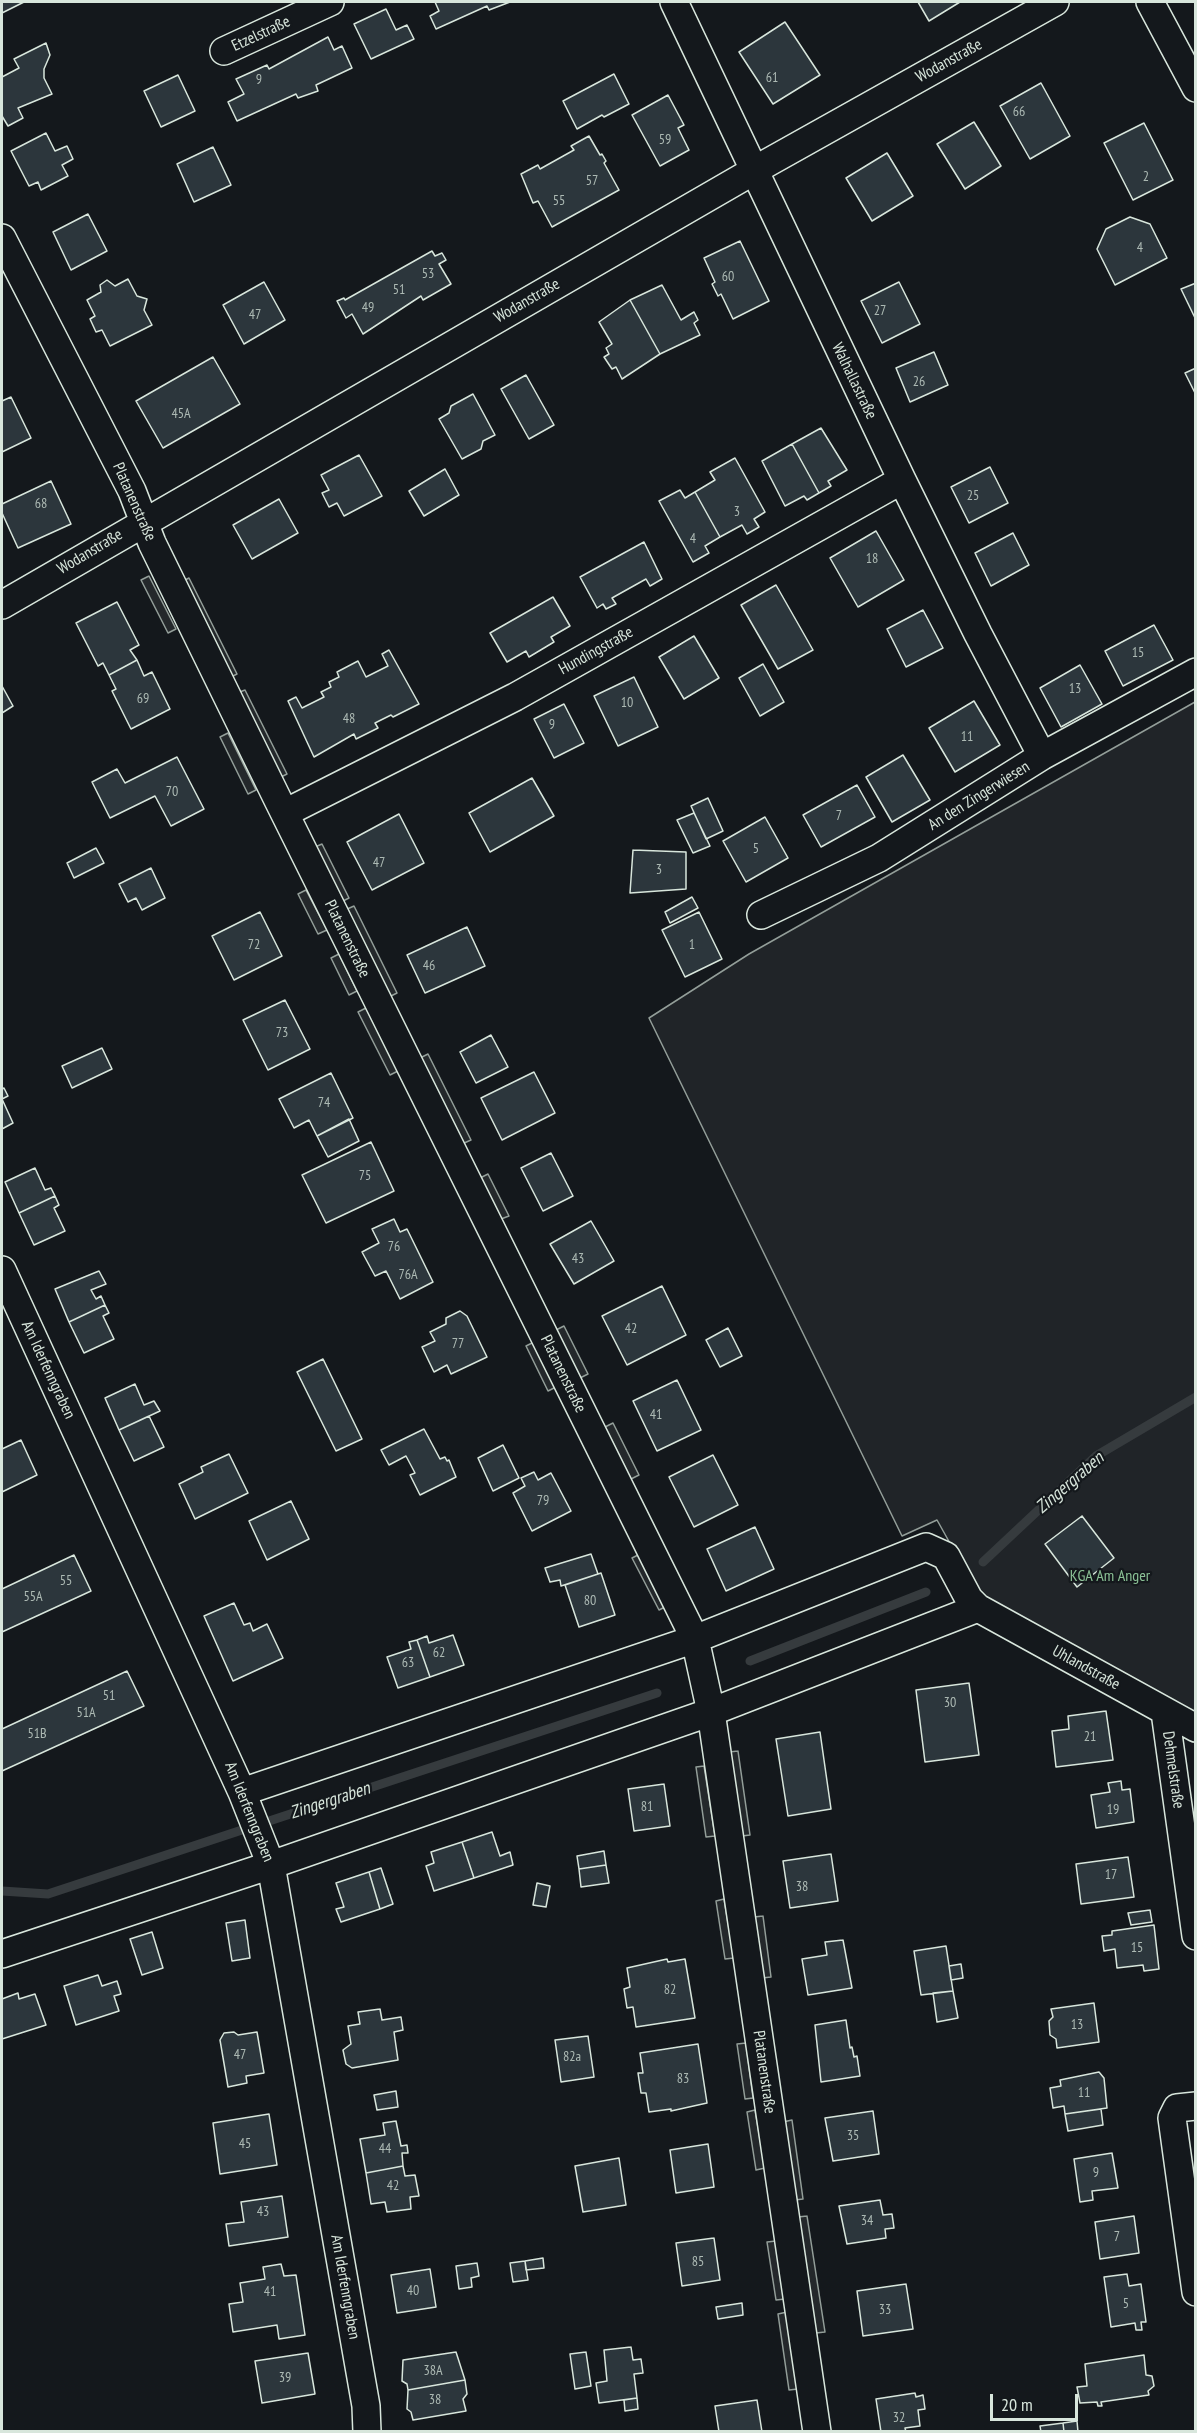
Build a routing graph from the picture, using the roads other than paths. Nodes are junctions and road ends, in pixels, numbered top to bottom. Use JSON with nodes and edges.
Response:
{"nodes":[{"id":1,"x":330,"y":2,"type":"edge"},
{"id":2,"x":674,"y":2,"type":"edge"},
{"id":3,"x":1055,"y":2,"type":"edge"},
{"id":4,"x":1150,"y":2,"type":"edge"},
{"id":5,"x":224,"y":51,"type":"dead end"},
{"id":6,"x":1196,"y":88,"type":"edge"},
{"id":7,"x":753,"y":171,"type":"junction"},
{"id":8,"x":2,"y":238,"type":"edge"},
{"id":9,"x":902,"y":480,"type":"junction"},
{"id":10,"x":143,"y":520,"type":"junction"},
{"id":11,"x":2,"y":604,"type":"edge"},
{"id":12,"x":1196,"y":672,"type":"edge"},
{"id":13,"x":1042,"y":756,"type":"junction"},
{"id":14,"x":285,"y":813,"type":"junction"},
{"id":15,"x":761,"y":915,"type":"dead end"},
{"id":16,"x":2,"y":1270,"type":"edge"},
{"id":17,"x":973,"y":1603,"type":"junction"},
{"id":18,"x":695,"y":1639,"type":"junction"},
{"id":19,"x":711,"y":1712,"type":"junction"},
{"id":20,"x":1165,"y":1712,"type":"junction"},
{"id":21,"x":1196,"y":1728,"type":"edge"},
{"id":22,"x":246,"y":1801,"type":"junction"},
{"id":23,"x":271,"y":1865,"type":"junction"},
{"id":24,"x":1196,"y":1936,"type":"edge"},
{"id":25,"x":2,"y":1954,"type":"edge"},
{"id":26,"x":1196,"y":2106,"type":"edge"},
{"id":27,"x":1196,"y":2292,"type":"edge"},
{"id":28,"x":367,"y":2432,"type":"edge"},
{"id":29,"x":817,"y":2432,"type":"edge"}],
"edges":[{"from":1,"to":5,"type":"street","name":"Etzelstraße"},
{"from":2,"to":7,"type":"street","name":"Walhallastraße"},
{"from":3,"to":7,"type":"street","name":"Wodanstraße"},
{"from":4,"to":6,"type":"street"},
{"from":7,"to":9,"type":"street","name":"Walhallastraße"},
{"from":7,"to":10,"type":"street","name":"Wodanstraße"},
{"from":8,"to":10,"type":"street","name":"Platanenstraße"},
{"from":9,"to":13,"type":"street","name":"Walhallastraße"},
{"from":9,"to":14,"type":"street","name":"Hundingstraße"},
{"from":10,"to":11,"type":"street","name":"Wodanstraße"},
{"from":10,"to":14,"type":"street","name":"Platanenstraße"},
{"from":12,"to":13,"type":"street","name":"An den Zingerwiesen"},
{"from":13,"to":15,"type":"street","name":"An den Zingerwiesen"},
{"from":14,"to":18,"type":"street","name":"Platanenstraße"},
{"from":16,"to":22,"type":"street","name":"Am Iderfenngraben"},
{"from":17,"to":18,"type":"street"},
{"from":17,"to":19,"type":"street"},
{"from":17,"to":20,"type":"street","name":"Uhlandstraße"},
{"from":18,"to":19,"type":"street"},
{"from":18,"to":22,"type":"street"},
{"from":19,"to":23,"type":"street"},
{"from":19,"to":29,"type":"street","name":"Platanenstraße"},
{"from":20,"to":21,"type":"street","name":"Uhlandstraße"},
{"from":20,"to":24,"type":"street","name":"Dehmelstraße"},
{"from":22,"to":23,"type":"street","name":"Am Iderfenngraben"},
{"from":23,"to":25,"type":"street"},
{"from":23,"to":28,"type":"street","name":"Am Iderfenngraben"},
{"from":26,"to":27,"type":"street"}]}
